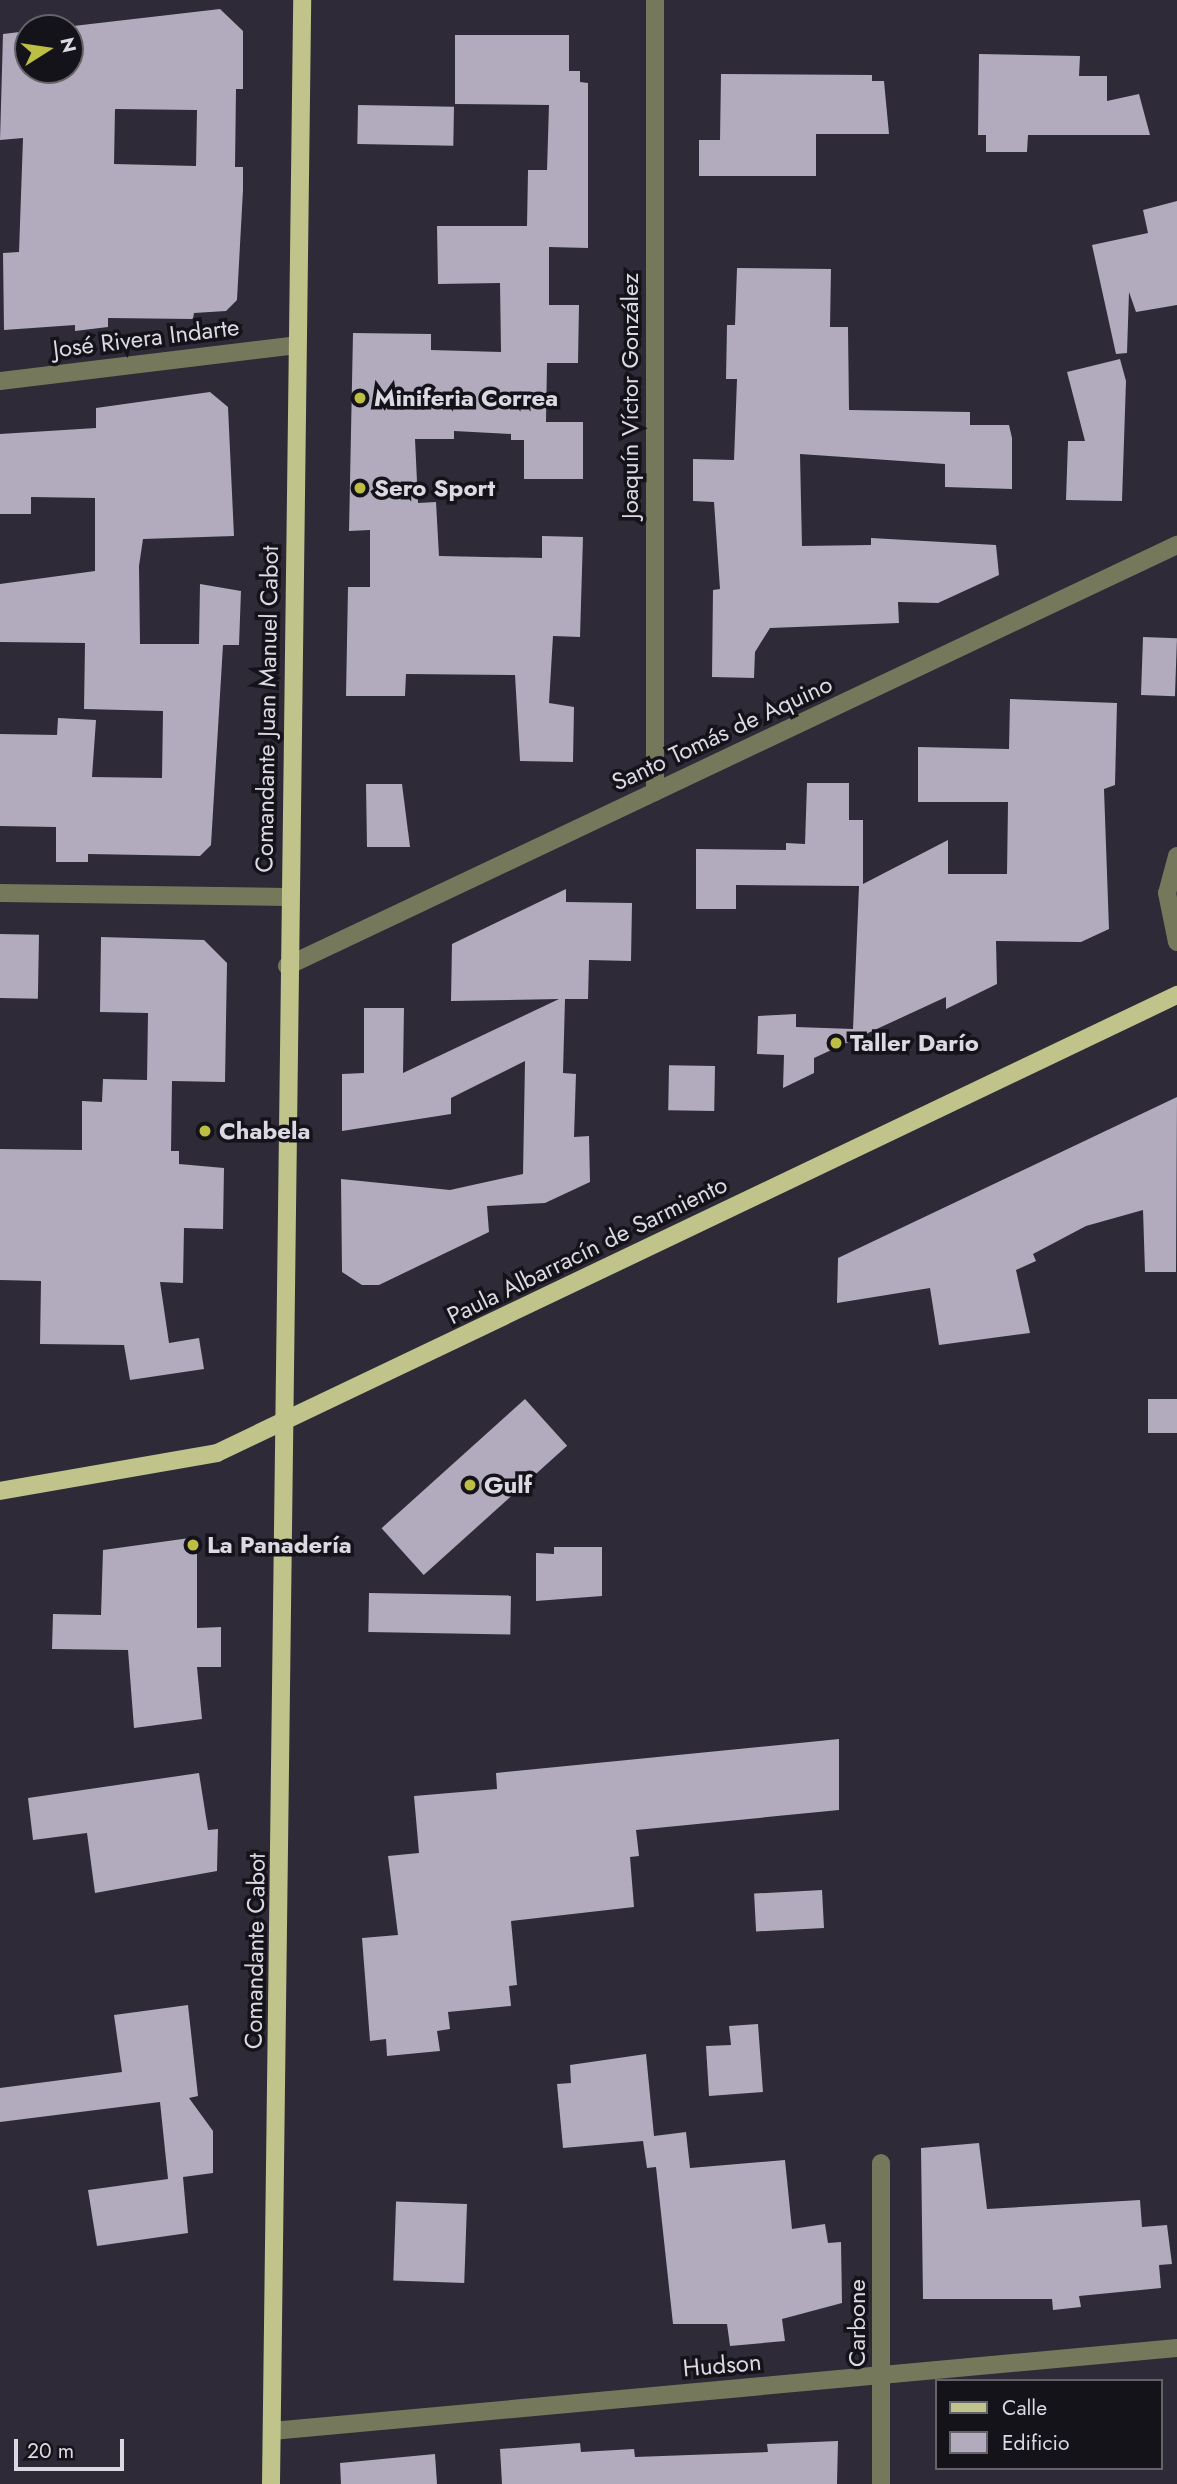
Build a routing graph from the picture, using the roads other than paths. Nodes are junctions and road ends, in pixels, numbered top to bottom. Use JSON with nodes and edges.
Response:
{"nodes":[{"id":1,"x":302,"y":0,"type":"edge"},
{"id":2,"x":655,"y":0,"type":"edge"},
{"id":3,"x":297,"y":345,"type":"junction"},
{"id":4,"x":0,"y":381,"type":"edge"},
{"id":5,"x":1177,"y":545,"type":"edge"},
{"id":6,"x":654,"y":792,"type":"junction"},
{"id":7,"x":1177,"y":856,"type":"edge"},
{"id":8,"x":0,"y":892,"type":"edge"},
{"id":9,"x":288,"y":897,"type":"junction"},
{"id":10,"x":1177,"y":942,"type":"edge"},
{"id":11,"x":287,"y":966,"type":"junction"},
{"id":12,"x":1177,"y":995,"type":"edge"},
{"id":13,"x":288,"y":1419,"type":"junction"},
{"id":14,"x":0,"y":1491,"type":"edge"},
{"id":15,"x":881,"y":2163,"type":"dead end"},
{"id":16,"x":1177,"y":2348,"type":"edge"},
{"id":17,"x":881,"y":2375,"type":"junction"},
{"id":18,"x":272,"y":2431,"type":"junction"},
{"id":19,"x":271,"y":2484,"type":"edge"},
{"id":20,"x":881,"y":2484,"type":"edge"}],
"edges":[{"from":1,"to":3,"type":"main road","name":"Comandante Juan Manuel Cabot"},
{"from":2,"to":6,"type":"street","name":"Joaquín Víctor González"},
{"from":3,"to":4,"type":"street","name":"José Rivera Indarte"},
{"from":3,"to":9,"type":"main road","name":"Comandante Juan Manuel Cabot"},
{"from":5,"to":6,"type":"street","name":"Santo Tomás de Aquino"},
{"from":6,"to":11,"type":"street","name":"Santo Tomás de Aquino"},
{"from":7,"to":10,"type":"street"},
{"from":8,"to":9,"type":"street"},
{"from":9,"to":11,"type":"main road","name":"Comandante Juan Manuel Cabot"},
{"from":11,"to":13,"type":"main road","name":"Comandante Juan Manuel Cabot"},
{"from":12,"to":13,"type":"main road","name":"Paula Albarracín de Sarmiento"},
{"from":13,"to":14,"type":"main road","name":"Paula Albarracín de Sarmiento"},
{"from":13,"to":18,"type":"main road","name":"Comandante Cabot"},
{"from":15,"to":17,"type":"street","name":"Carbone"},
{"from":16,"to":17,"type":"street","name":"Hudson"},
{"from":17,"to":18,"type":"street","name":"Hudson"},
{"from":17,"to":20,"type":"street","name":"Carbone"},
{"from":18,"to":19,"type":"main road","name":"Comandante Cabot"}]}
